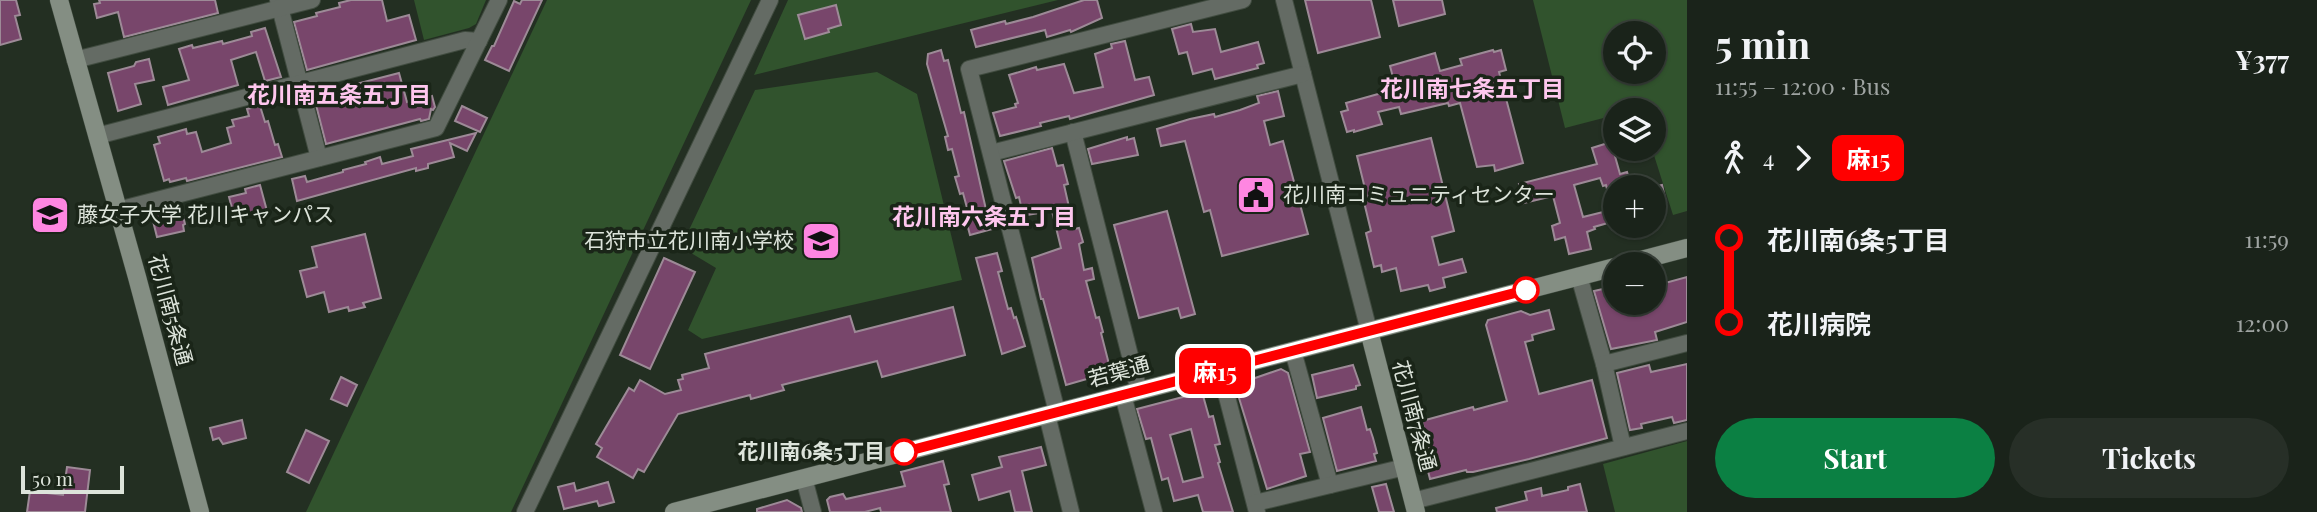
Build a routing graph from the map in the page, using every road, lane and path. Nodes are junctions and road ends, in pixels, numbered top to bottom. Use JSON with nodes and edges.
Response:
{"nodes":[{"id":1,"x":59,"y":0,"type":"edge"},
{"id":2,"x":313,"y":0,"type":"edge"},
{"id":3,"x":499,"y":0,"type":"edge"},
{"id":4,"x":769,"y":0,"type":"edge"},
{"id":5,"x":1242,"y":0,"type":"edge"},
{"id":6,"x":1284,"y":0,"type":"edge"},
{"id":7,"x":279,"y":4,"type":"edge"},
{"id":8,"x":479,"y":41,"type":"junction"},
{"id":9,"x":75,"y":60,"type":"junction"},
{"id":10,"x":1303,"y":74,"type":"junction"},
{"id":11,"x":298,"y":83,"type":"junction"},
{"id":12,"x":1073,"y":132,"type":"junction"},
{"id":13,"x":97,"y":136,"type":"junction"},
{"id":14,"x":991,"y":153,"type":"junction"},
{"id":15,"x":319,"y":158,"type":"junction"},
{"id":16,"x":118,"y":209,"type":"junction"},
{"id":17,"x":1687,"y":248,"type":"edge"},
{"id":18,"x":1666,"y":254,"type":"edge"},
{"id":19,"x":1603,"y":270,"type":"edge"},
{"id":20,"x":1579,"y":276,"type":"junction"},
{"id":21,"x":1369,"y":331,"type":"junction"},
{"id":22,"x":1687,"y":343,"type":"edge"},
{"id":23,"x":1293,"y":351,"type":"junction"},
{"id":24,"x":1604,"y":364,"type":"junction"},
{"id":25,"x":1220,"y":370,"type":"junction"},
{"id":26,"x":1131,"y":393,"type":"junction"},
{"id":27,"x":1052,"y":413,"type":"junction"},
{"id":28,"x":1687,"y":431,"type":"edge"},
{"id":29,"x":1623,"y":447,"type":"junction"},
{"id":30,"x":1405,"y":467,"type":"junction"},
{"id":31,"x":804,"y":478,"type":"junction"},
{"id":32,"x":1330,"y":485,"type":"junction"},
{"id":33,"x":1415,"y":506,"type":"edge"},
{"id":34,"x":1256,"y":508,"type":"edge"},
{"id":35,"x":200,"y":512,"type":"edge"},
{"id":36,"x":525,"y":512,"type":"edge"},
{"id":37,"x":674,"y":512,"type":"edge"},
{"id":38,"x":813,"y":512,"type":"edge"},
{"id":39,"x":1072,"y":512,"type":"edge"},
{"id":40,"x":1154,"y":512,"type":"edge"}],
"edges":[{"from":1,"to":9,"type":"street","name":"花川南5条通"},
{"from":2,"to":7,"type":"street"},
{"from":3,"to":8,"type":"street"},
{"from":4,"to":36,"type":"street"},
{"from":5,"to":14,"type":"street"},
{"from":6,"to":10,"type":"street"},
{"from":7,"to":9,"type":"street"},
{"from":7,"to":11,"type":"street"},
{"from":8,"to":11,"type":"street"},
{"from":8,"to":15,"type":"street"},
{"from":9,"to":13,"type":"street","name":"花川南5条通"},
{"from":10,"to":12,"type":"street"},
{"from":10,"to":21,"type":"street"},
{"from":11,"to":13,"type":"street"},
{"from":11,"to":15,"type":"street"},
{"from":12,"to":14,"type":"street"},
{"from":12,"to":26,"type":"street"},
{"from":13,"to":16,"type":"street","name":"花川南5条通"},
{"from":14,"to":27,"type":"street"},
{"from":15,"to":16,"type":"street"},
{"from":16,"to":35,"type":"street","name":"花川南5条通"},
{"from":17,"to":18,"type":"street"},
{"from":19,"to":20,"type":"street","name":"若葉通"},
{"from":20,"to":21,"type":"street","name":"若葉通"},
{"from":20,"to":24,"type":"street"},
{"from":21,"to":23,"type":"street","name":"若葉通"},
{"from":21,"to":30,"type":"street","name":"花川南7条通"},
{"from":22,"to":24,"type":"street"},
{"from":23,"to":25,"type":"street","name":"若葉通"},
{"from":23,"to":32,"type":"street"},
{"from":24,"to":29,"type":"street"},
{"from":25,"to":26,"type":"street","name":"若葉通"},
{"from":25,"to":34,"type":"street"},
{"from":26,"to":27,"type":"street","name":"若葉通"},
{"from":26,"to":40,"type":"street"},
{"from":27,"to":31,"type":"street","name":"若葉通"},
{"from":27,"to":39,"type":"street"},
{"from":28,"to":29,"type":"street"},
{"from":29,"to":33,"type":"street"},
{"from":30,"to":32,"type":"street"},
{"from":30,"to":33,"type":"street","name":"花川南7条通"},
{"from":31,"to":37,"type":"street","name":"若葉通"},
{"from":31,"to":38,"type":"street"},
{"from":32,"to":34,"type":"street"}]}
